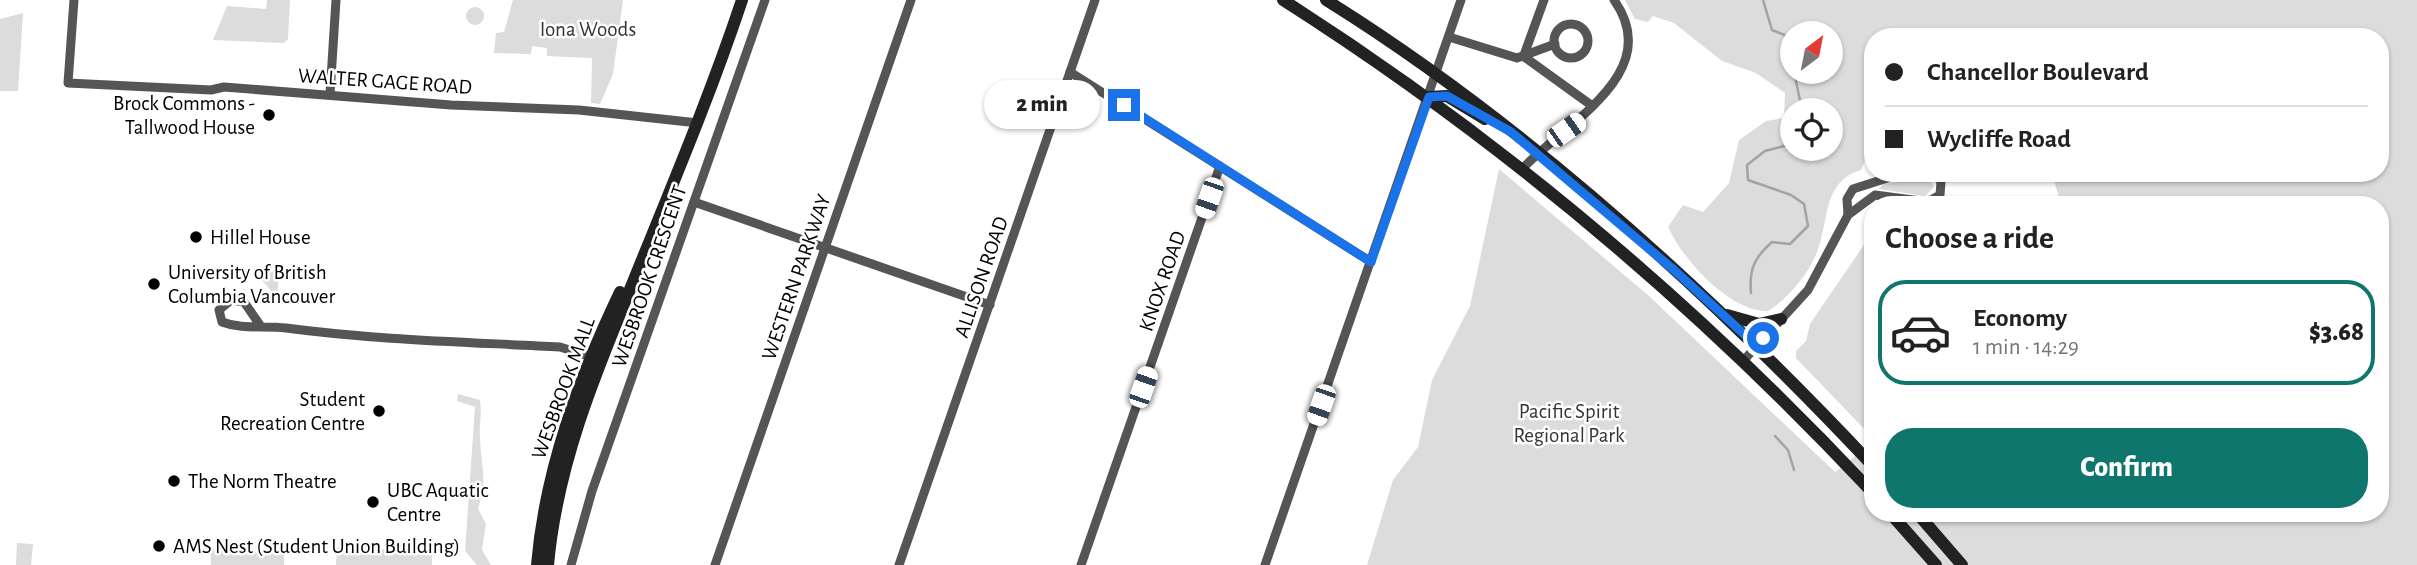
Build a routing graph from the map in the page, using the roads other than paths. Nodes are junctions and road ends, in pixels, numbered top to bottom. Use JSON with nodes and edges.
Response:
{"nodes":[{"id":1,"x":74,"y":0,"type":"edge"},
{"id":2,"x":336,"y":0,"type":"edge"},
{"id":3,"x":742,"y":0,"type":"edge"},
{"id":4,"x":765,"y":0,"type":"edge"},
{"id":5,"x":911,"y":0,"type":"edge"},
{"id":6,"x":1095,"y":0,"type":"edge"},
{"id":7,"x":1283,"y":0,"type":"edge"},
{"id":8,"x":1326,"y":0,"type":"edge"},
{"id":9,"x":1461,"y":0,"type":"edge"},
{"id":10,"x":1544,"y":0,"type":"edge"},
{"id":11,"x":1614,"y":0,"type":"edge"},
{"id":12,"x":1449,"y":37,"type":"junction"},
{"id":13,"x":1555,"y":44,"type":"dead end"},
{"id":14,"x":1523,"y":57,"type":"junction"},
{"id":15,"x":1070,"y":72,"type":"junction"},
{"id":16,"x":1437,"y":74,"type":"junction"},
{"id":17,"x":330,"y":94,"type":"junction"},
{"id":18,"x":1429,"y":97,"type":"junction"},
{"id":19,"x":1591,"y":105,"type":"junction"},
{"id":20,"x":698,"y":123,"type":"junction"},
{"id":21,"x":1511,"y":132,"type":"junction"},
{"id":22,"x":1537,"y":154,"type":"junction"},
{"id":23,"x":1220,"y":166,"type":"junction"},
{"id":24,"x":1522,"y":169,"type":"junction"},
{"id":25,"x":1870,"y":182,"type":"joint"},
{"id":26,"x":1875,"y":195,"type":"joint"},
{"id":27,"x":1883,"y":196,"type":"edge"},
{"id":28,"x":694,"y":202,"type":"junction"},
{"id":29,"x":1864,"y":203,"type":"edge"},
{"id":30,"x":1848,"y":215,"type":"junction"},
{"id":31,"x":825,"y":248,"type":"junction"},
{"id":32,"x":1371,"y":262,"type":"junction"},
{"id":33,"x":990,"y":305,"type":"junction"},
{"id":34,"x":1723,"y":313,"type":"junction"},
{"id":35,"x":1781,"y":319,"type":"junction"},
{"id":36,"x":260,"y":326,"type":"dead end"},
{"id":37,"x":1757,"y":346,"type":"junction"},
{"id":38,"x":596,"y":358,"type":"junction"},
{"id":39,"x":1744,"y":360,"type":"junction"},
{"id":40,"x":1864,"y":457,"type":"edge"},
{"id":41,"x":1864,"y":484,"type":"edge"},
{"id":42,"x":1899,"y":522,"type":"edge"},
{"id":43,"x":1925,"y":522,"type":"edge"},
{"id":44,"x":537,"y":565,"type":"edge"},
{"id":45,"x":548,"y":565,"type":"edge"},
{"id":46,"x":571,"y":565,"type":"edge"},
{"id":47,"x":715,"y":565,"type":"edge"},
{"id":48,"x":899,"y":565,"type":"edge"},
{"id":49,"x":1081,"y":565,"type":"edge"},
{"id":50,"x":1265,"y":565,"type":"edge"},
{"id":51,"x":1936,"y":565,"type":"edge"},
{"id":52,"x":1962,"y":565,"type":"edge"}],
"edges":[{"from":1,"to":17,"type":"street","name":"WALTER GAGE ROAD"},
{"from":2,"to":17,"type":"street"},
{"from":3,"to":20,"type":"main road","name":"WESBROOK MALL"},
{"from":4,"to":28,"type":"street","name":"WESBROOK CRESCENT"},
{"from":5,"to":31,"type":"street","name":"WESTERN PARKWAY"},
{"from":6,"to":15,"type":"street","name":"ALLISON ROAD"},
{"from":7,"to":18,"type":"main road"},
{"from":8,"to":16,"type":"main road"},
{"from":9,"to":12,"type":"street"},
{"from":10,"to":14,"type":"street"},
{"from":11,"to":19,"type":"street"},
{"from":12,"to":14,"type":"street"},
{"from":12,"to":16,"type":"street"},
{"from":13,"to":14,"type":"street"},
{"from":14,"to":19,"type":"street"},
{"from":15,"to":23,"type":"street"},
{"from":15,"to":33,"type":"street","name":"ALLISON ROAD"},
{"from":16,"to":18,"type":"street"},
{"from":16,"to":21,"type":"main road"},
{"from":17,"to":20,"type":"street","name":"WALTER GAGE ROAD"},
{"from":18,"to":21,"type":"main road"},
{"from":18,"to":24,"type":"main road"},
{"from":18,"to":32,"type":"street"},
{"from":19,"to":22,"type":"street"},
{"from":20,"to":38,"type":"main road","name":"WESBROOK MALL"},
{"from":21,"to":22,"type":"main road"},
{"from":22,"to":24,"type":"street"},
{"from":22,"to":34,"type":"main road"},
{"from":23,"to":32,"type":"street"},
{"from":23,"to":49,"type":"street","name":"KNOX ROAD"},
{"from":24,"to":39,"type":"main road"},
{"from":25,"to":26,"type":"street"},
{"from":25,"to":30,"type":"street"},
{"from":26,"to":27,"type":"street"},
{"from":28,"to":31,"type":"street"},
{"from":28,"to":46,"type":"street","name":"WESBROOK CRESCENT"},
{"from":29,"to":30,"type":"street"},
{"from":30,"to":35,"type":"street"},
{"from":31,"to":33,"type":"street"},
{"from":31,"to":47,"type":"street","name":"WESTERN PARKWAY"},
{"from":32,"to":50,"type":"street"},
{"from":33,"to":48,"type":"street","name":"ALLISON ROAD"},
{"from":34,"to":35,"type":"main road"},
{"from":34,"to":37,"type":"main road"},
{"from":35,"to":37,"type":"street"},
{"from":36,"to":38,"type":"street"},
{"from":37,"to":39,"type":"street"},
{"from":37,"to":40,"type":"main road"},
{"from":38,"to":44,"type":"main road","name":"WESBROOK MALL"},
{"from":38,"to":45,"type":"main road","name":"WESBROOK MALL"},
{"from":39,"to":41,"type":"main road"},
{"from":42,"to":51,"type":"main road"},
{"from":43,"to":52,"type":"main road"}]}
